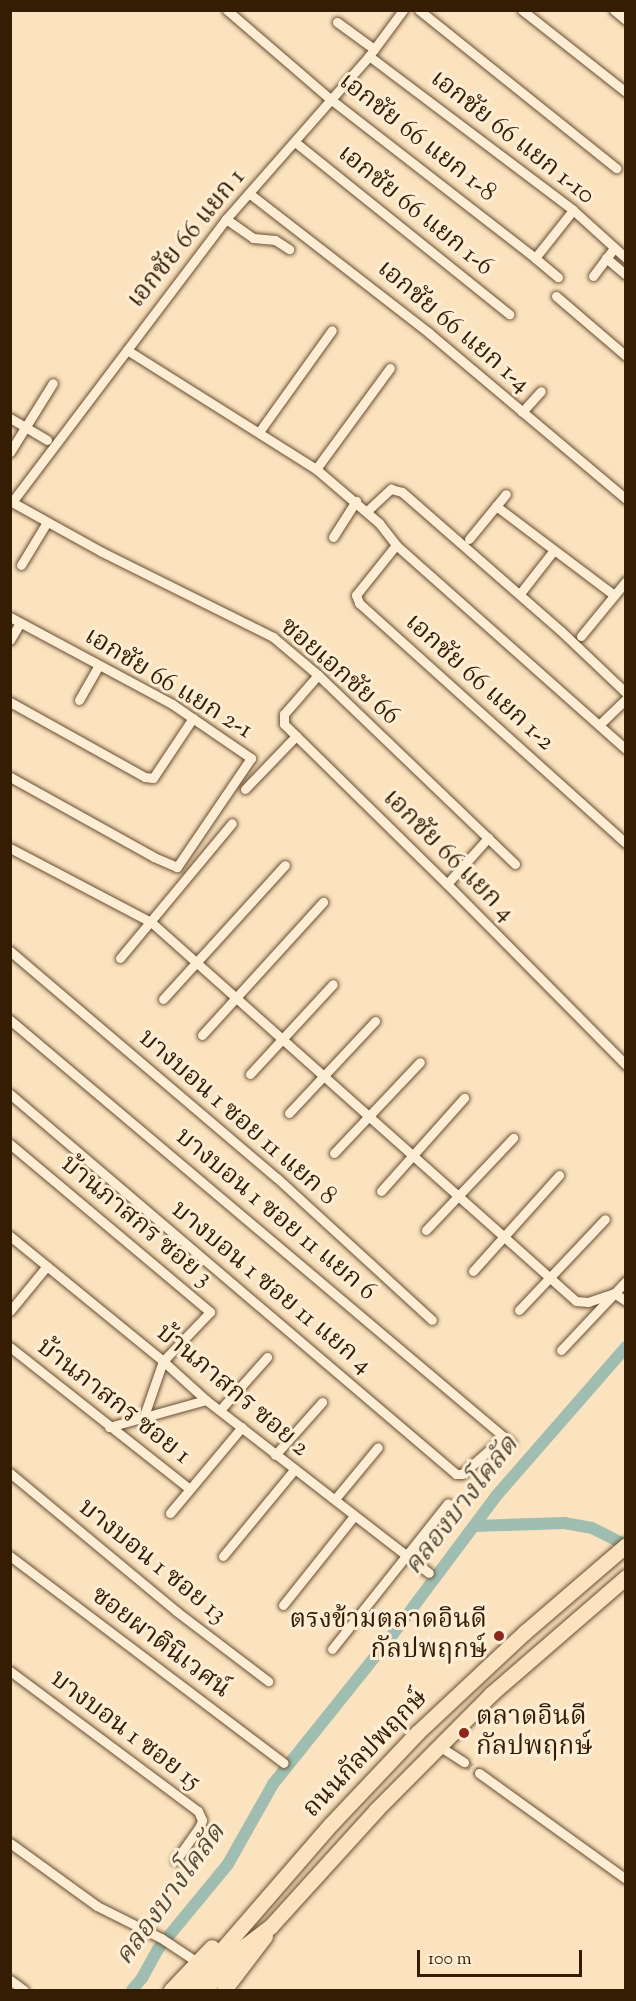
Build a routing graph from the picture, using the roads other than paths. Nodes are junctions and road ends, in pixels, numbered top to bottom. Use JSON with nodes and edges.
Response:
{"nodes":[{"id":1,"x":227,"y":10,"type":"edge"},
{"id":2,"x":403,"y":10,"type":"edge"},
{"id":3,"x":419,"y":10,"type":"edge"},
{"id":4,"x":522,"y":10,"type":"edge"},
{"id":5,"x":614,"y":10,"type":"edge"},
{"id":6,"x":626,"y":20,"type":"edge"},
{"id":7,"x":337,"y":21,"type":"dead end"},
{"id":8,"x":371,"y":52,"type":"junction"},
{"id":9,"x":626,"y":92,"type":"edge"},
{"id":10,"x":329,"y":98,"type":"junction"},
{"id":11,"x":295,"y":142,"type":"junction"},
{"id":12,"x":616,"y":168,"type":"dead end"},
{"id":13,"x":249,"y":194,"type":"junction"},
{"id":14,"x":573,"y":210,"type":"junction"},
{"id":15,"x":226,"y":219,"type":"junction"},
{"id":16,"x":614,"y":248,"type":"junction"},
{"id":17,"x":289,"y":249,"type":"dead end"},
{"id":18,"x":535,"y":258,"type":"junction"},
{"id":19,"x":606,"y":258,"type":"junction"},
{"id":20,"x":626,"y":258,"type":"edge"},
{"id":21,"x":626,"y":275,"type":"edge"},
{"id":22,"x":593,"y":276,"type":"dead end"},
{"id":23,"x":558,"y":277,"type":"dead end"},
{"id":24,"x":556,"y":296,"type":"dead end"},
{"id":25,"x":509,"y":314,"type":"dead end"},
{"id":26,"x":332,"y":330,"type":"dead end"},
{"id":27,"x":127,"y":350,"type":"junction"},
{"id":28,"x":626,"y":356,"type":"edge"},
{"id":29,"x":390,"y":368,"type":"dead end"},
{"id":30,"x":53,"y":383,"type":"dead end"},
{"id":31,"x":542,"y":391,"type":"dead end"},
{"id":32,"x":522,"y":412,"type":"junction"},
{"id":33,"x":10,"y":417,"type":"edge"},
{"id":34,"x":26,"y":427,"type":"junction"},
{"id":35,"x":259,"y":432,"type":"junction"},
{"id":36,"x":46,"y":440,"type":"dead end"},
{"id":37,"x":10,"y":452,"type":"edge"},
{"id":38,"x":316,"y":469,"type":"junction"},
{"id":39,"x":506,"y":494,"type":"dead end"},
{"id":40,"x":626,"y":499,"type":"edge"},
{"id":41,"x":11,"y":501,"type":"edge"},
{"id":42,"x":356,"y":501,"type":"junction"},
{"id":43,"x":496,"y":506,"type":"junction"},
{"id":44,"x":367,"y":511,"type":"junction"},
{"id":45,"x":47,"y":522,"type":"junction"},
{"id":46,"x":333,"y":537,"type":"dead end"},
{"id":47,"x":469,"y":539,"type":"dead end"},
{"id":48,"x":396,"y":545,"type":"junction"},
{"id":49,"x":554,"y":550,"type":"junction"},
{"id":50,"x":21,"y":565,"type":"dead end"},
{"id":51,"x":626,"y":581,"type":"edge"},
{"id":52,"x":522,"y":591,"type":"dead end"},
{"id":53,"x":614,"y":595,"type":"junction"},
{"id":54,"x":10,"y":617,"type":"edge"},
{"id":55,"x":21,"y":623,"type":"junction"},
{"id":56,"x":581,"y":636,"type":"dead end"},
{"id":57,"x":10,"y":640,"type":"edge"},
{"id":58,"x":99,"y":665,"type":"junction"},
{"id":59,"x":318,"y":675,"type":"junction"},
{"id":60,"x":626,"y":693,"type":"edge"},
{"id":61,"x":626,"y":699,"type":"edge"},
{"id":62,"x":79,"y":700,"type":"dead end"},
{"id":63,"x":10,"y":702,"type":"edge"},
{"id":64,"x":193,"y":718,"type":"junction"},
{"id":65,"x":598,"y":725,"type":"junction"},
{"id":66,"x":296,"y":736,"type":"junction"},
{"id":67,"x":626,"y":749,"type":"edge"},
{"id":68,"x":10,"y":777,"type":"edge"},
{"id":69,"x":245,"y":789,"type":"dead end"},
{"id":70,"x":232,"y":823,"type":"dead end"},
{"id":71,"x":488,"y":837,"type":"junction"},
{"id":72,"x":626,"y":843,"type":"edge"},
{"id":73,"x":10,"y":848,"type":"edge"},
{"id":74,"x":515,"y":864,"type":"dead end"},
{"id":75,"x":285,"y":865,"type":"dead end"},
{"id":76,"x":447,"y":884,"type":"junction"},
{"id":77,"x":323,"y":902,"type":"dead end"},
{"id":78,"x":151,"y":922,"type":"junction"},
{"id":79,"x":10,"y":951,"type":"edge"},
{"id":80,"x":120,"y":958,"type":"dead end"},
{"id":81,"x":197,"y":962,"type":"junction"},
{"id":82,"x":333,"y":984,"type":"dead end"},
{"id":83,"x":237,"y":998,"type":"junction"},
{"id":84,"x":163,"y":999,"type":"dead end"},
{"id":85,"x":10,"y":1020,"type":"edge"},
{"id":86,"x":375,"y":1020,"type":"dead end"},
{"id":87,"x":202,"y":1035,"type":"dead end"},
{"id":88,"x":283,"y":1039,"type":"junction"},
{"id":89,"x":420,"y":1062,"type":"dead end"},
{"id":90,"x":626,"y":1065,"type":"edge"},
{"id":91,"x":250,"y":1074,"type":"dead end"},
{"id":92,"x":324,"y":1076,"type":"junction"},
{"id":93,"x":10,"y":1094,"type":"edge"},
{"id":94,"x":464,"y":1098,"type":"dead end"},
{"id":95,"x":289,"y":1113,"type":"dead end"},
{"id":96,"x":369,"y":1116,"type":"junction"},
{"id":97,"x":513,"y":1138,"type":"dead end"},
{"id":98,"x":10,"y":1144,"type":"edge"},
{"id":99,"x":334,"y":1153,"type":"dead end"},
{"id":100,"x":413,"y":1155,"type":"junction"},
{"id":101,"x":559,"y":1174,"type":"dead end"},
{"id":102,"x":381,"y":1191,"type":"dead end"},
{"id":103,"x":457,"y":1195,"type":"junction"},
{"id":104,"x":605,"y":1218,"type":"dead end"},
{"id":105,"x":426,"y":1230,"type":"dead end"},
{"id":106,"x":10,"y":1236,"type":"edge"},
{"id":107,"x":505,"y":1238,"type":"junction"},
{"id":108,"x":47,"y":1266,"type":"junction"},
{"id":109,"x":473,"y":1271,"type":"dead end"},
{"id":110,"x":549,"y":1277,"type":"junction"},
{"id":111,"x":626,"y":1281,"type":"edge"},
{"id":112,"x":614,"y":1293,"type":"junction"},
{"id":113,"x":626,"y":1301,"type":"edge"},
{"id":114,"x":519,"y":1310,"type":"dead end"},
{"id":115,"x":10,"y":1311,"type":"edge"},
{"id":116,"x":432,"y":1320,"type":"dead end"},
{"id":117,"x":10,"y":1347,"type":"edge"},
{"id":118,"x":561,"y":1350,"type":"dead end"},
{"id":119,"x":267,"y":1357,"type":"dead end"},
{"id":120,"x":163,"y":1361,"type":"junction"},
{"id":121,"x":206,"y":1400,"type":"junction"},
{"id":122,"x":322,"y":1402,"type":"dead end"},
{"id":123,"x":220,"y":1410,"type":"junction"},
{"id":124,"x":144,"y":1416,"type":"junction"},
{"id":125,"x":110,"y":1427,"type":"junction"},
{"id":126,"x":242,"y":1427,"type":"junction"},
{"id":127,"x":507,"y":1440,"type":"joint"},
{"id":128,"x":378,"y":1447,"type":"dead end"},
{"id":129,"x":275,"y":1455,"type":"junction"},
{"id":130,"x":294,"y":1470,"type":"junction"},
{"id":131,"x":10,"y":1473,"type":"edge"},
{"id":132,"x":190,"y":1489,"type":"junction"},
{"id":133,"x":335,"y":1499,"type":"junction"},
{"id":134,"x":448,"y":1503,"type":"dead end"},
{"id":135,"x":170,"y":1513,"type":"dead end"},
{"id":136,"x":354,"y":1516,"type":"junction"},
{"id":137,"x":626,"y":1545,"type":"edge"},
{"id":138,"x":405,"y":1554,"type":"junction"},
{"id":139,"x":10,"y":1556,"type":"edge"},
{"id":140,"x":223,"y":1556,"type":"dead end"},
{"id":141,"x":429,"y":1573,"type":"dead end"},
{"id":142,"x":626,"y":1577,"type":"edge"},
{"id":143,"x":283,"y":1605,"type":"dead end"},
{"id":144,"x":332,"y":1649,"type":"dead end"},
{"id":145,"x":10,"y":1671,"type":"edge"},
{"id":146,"x":268,"y":1681,"type":"dead end"},
{"id":147,"x":439,"y":1746,"type":"junction"},
{"id":148,"x":464,"y":1762,"type":"tunnel mouth"},
{"id":149,"x":284,"y":1763,"type":"dead end"},
{"id":150,"x":479,"y":1773,"type":"tunnel mouth"},
{"id":151,"x":10,"y":1843,"type":"edge"},
{"id":152,"x":176,"y":1860,"type":"dead end"},
{"id":153,"x":626,"y":1879,"type":"edge"},
{"id":154,"x":257,"y":1908,"type":"junction"},
{"id":155,"x":271,"y":1926,"type":"junction"},
{"id":156,"x":197,"y":1962,"type":"junction"},
{"id":157,"x":10,"y":1980,"type":"edge"},
{"id":158,"x":24,"y":1990,"type":"edge"},
{"id":159,"x":171,"y":1990,"type":"edge"},
{"id":160,"x":187,"y":1990,"type":"edge"},
{"id":161,"x":205,"y":1990,"type":"edge"},
{"id":162,"x":224,"y":1990,"type":"edge"}],
"edges":[{"from":1,"to":10,"type":"street","name":"เอกชัย 66 แยก 1-8"},
{"from":2,"to":8,"type":"street","name":"เอกชัย 66 แยก 1"},
{"from":3,"to":12,"type":"street"},
{"from":4,"to":9,"type":"street"},
{"from":5,"to":6,"type":"street"},
{"from":7,"to":8,"type":"street","name":"เอกชัย 66 แยก 1-10"},
{"from":8,"to":10,"type":"street","name":"เอกชัย 66 แยก 1"},
{"from":8,"to":14,"type":"street","name":"เอกชัย 66 แยก 1-10"},
{"from":10,"to":11,"type":"street","name":"เอกชัย 66 แยก 1"},
{"from":10,"to":18,"type":"street","name":"เอกชัย 66 แยก 1-8"},
{"from":11,"to":13,"type":"street","name":"เอกชัย 66 แยก 1"},
{"from":11,"to":25,"type":"street","name":"เอกชัย 66 แยก 1-6"},
{"from":13,"to":15,"type":"street","name":"เอกชัย 66 แยก 1"},
{"from":13,"to":32,"type":"street","name":"เอกชัย 66 แยก 1-4"},
{"from":14,"to":16,"type":"street","name":"เอกชัย 66 แยก 1-10"},
{"from":14,"to":18,"type":"street"},
{"from":15,"to":17,"type":"street"},
{"from":15,"to":27,"type":"street","name":"เอกชัย 66 แยก 1"},
{"from":16,"to":19,"type":"street"},
{"from":16,"to":20,"type":"street","name":"เอกชัย 66 แยก 1-10"},
{"from":18,"to":23,"type":"street","name":"เอกชัย 66 แยก 1-8"},
{"from":19,"to":21,"type":"street"},
{"from":19,"to":22,"type":"street"},
{"from":24,"to":28,"type":"street"},
{"from":26,"to":35,"type":"street"},
{"from":27,"to":35,"type":"street","name":"เอกชัย 66 แยก 1-2"},
{"from":27,"to":41,"type":"street","name":"เอกชัย 66 แยก 1"},
{"from":29,"to":38,"type":"street"},
{"from":30,"to":34,"type":"street"},
{"from":31,"to":32,"type":"street"},
{"from":32,"to":40,"type":"street","name":"เอกชัย 66 แยก 1-4"},
{"from":33,"to":34,"type":"street"},
{"from":34,"to":36,"type":"street"},
{"from":34,"to":37,"type":"street"},
{"from":35,"to":38,"type":"street","name":"เอกชัย 66 แยก 1-2"},
{"from":38,"to":42,"type":"street","name":"เอกชัย 66 แยก 1-2"},
{"from":39,"to":43,"type":"street"},
{"from":41,"to":45,"type":"street","name":"ซอยเอกชัย 66"},
{"from":42,"to":44,"type":"street","name":"เอกชัย 66 แยก 1-2"},
{"from":42,"to":46,"type":"street"},
{"from":43,"to":47,"type":"street"},
{"from":43,"to":49,"type":"street"},
{"from":44,"to":48,"type":"street","name":"เอกชัย 66 แยก 1-2"},
{"from":44,"to":60,"type":"street"},
{"from":45,"to":50,"type":"street"},
{"from":45,"to":59,"type":"street","name":"ซอยเอกชัย 66"},
{"from":48,"to":65,"type":"street","name":"เอกชัย 66 แยก 1-2"},
{"from":48,"to":72,"type":"street","name":"เอกชัย 66 แยก 1-2"},
{"from":49,"to":52,"type":"street"},
{"from":49,"to":53,"type":"street"},
{"from":51,"to":53,"type":"street"},
{"from":53,"to":56,"type":"street"},
{"from":54,"to":55,"type":"street","name":"เอกชัย 66 แยก 2-1"},
{"from":55,"to":57,"type":"street"},
{"from":55,"to":58,"type":"street","name":"เอกชัย 66 แยก 2-1"},
{"from":58,"to":62,"type":"street"},
{"from":58,"to":64,"type":"street","name":"เอกชัย 66 แยก 2-1"},
{"from":59,"to":66,"type":"street","name":"เอกชัย 66 แยก 4"},
{"from":59,"to":71,"type":"street","name":"ซอยเอกชัย 66"},
{"from":61,"to":65,"type":"street"},
{"from":63,"to":64,"type":"street"},
{"from":64,"to":68,"type":"street","name":"เอกชัย 66 แยก 2-1"},
{"from":65,"to":67,"type":"street","name":"เอกชัย 66 แยก 1-2"},
{"from":66,"to":69,"type":"street"},
{"from":66,"to":76,"type":"street","name":"เอกชัย 66 แยก 4"},
{"from":70,"to":78,"type":"street"},
{"from":71,"to":74,"type":"street","name":"ซอยเอกชัย 66"},
{"from":71,"to":76,"type":"street"},
{"from":73,"to":78,"type":"street"},
{"from":75,"to":81,"type":"street"},
{"from":76,"to":90,"type":"street","name":"เอกชัย 66 แยก 4"},
{"from":77,"to":83,"type":"street"},
{"from":78,"to":80,"type":"street"},
{"from":78,"to":81,"type":"street"},
{"from":79,"to":116,"type":"street","name":"บางบอน 1 ซอย 11 แยก 8"},
{"from":81,"to":83,"type":"street"},
{"from":81,"to":84,"type":"street"},
{"from":82,"to":88,"type":"street"},
{"from":83,"to":87,"type":"street"},
{"from":83,"to":88,"type":"street"},
{"from":85,"to":127,"type":"street","name":"บางบอน 1 ซอย 11 แยก 6"},
{"from":86,"to":92,"type":"street"},
{"from":88,"to":91,"type":"street"},
{"from":88,"to":92,"type":"street"},
{"from":89,"to":96,"type":"street"},
{"from":92,"to":95,"type":"street"},
{"from":92,"to":96,"type":"street"},
{"from":93,"to":127,"type":"street","name":"บางบอน 1 ซอย 11 แยก 4"},
{"from":94,"to":100,"type":"street"},
{"from":96,"to":99,"type":"street"},
{"from":96,"to":100,"type":"street"},
{"from":97,"to":103,"type":"street"},
{"from":98,"to":120,"type":"street","name":"บ้านภาสกร ซอย 3"},
{"from":100,"to":102,"type":"street"},
{"from":100,"to":103,"type":"street"},
{"from":101,"to":107,"type":"street"},
{"from":103,"to":105,"type":"street"},
{"from":103,"to":107,"type":"street"},
{"from":104,"to":110,"type":"street"},
{"from":106,"to":108,"type":"street","name":"บ้านภาสกร ซอย 2"},
{"from":107,"to":109,"type":"street"},
{"from":107,"to":110,"type":"street"},
{"from":108,"to":115,"type":"street"},
{"from":108,"to":120,"type":"street","name":"บ้านภาสกร ซอย 2"},
{"from":110,"to":112,"type":"street"},
{"from":110,"to":114,"type":"street"},
{"from":111,"to":112,"type":"street"},
{"from":112,"to":113,"type":"street"},
{"from":112,"to":118,"type":"street"},
{"from":117,"to":125,"type":"street","name":"บ้านภาสกร ซอย 1"},
{"from":119,"to":123,"type":"street"},
{"from":120,"to":121,"type":"street","name":"บ้านภาสกร ซอย 2"},
{"from":120,"to":124,"type":"street"},
{"from":121,"to":123,"type":"street","name":"บ้านภาสกร ซอย 2"},
{"from":121,"to":124,"type":"street"},
{"from":122,"to":129,"type":"street"},
{"from":123,"to":126,"type":"street","name":"บ้านภาสกร ซอย 2"},
{"from":124,"to":125,"type":"street"},
{"from":125,"to":132,"type":"street","name":"บ้านภาสกร ซอย 1"},
{"from":126,"to":129,"type":"street","name":"บ้านภาสกร ซอย 2"},
{"from":126,"to":132,"type":"street"},
{"from":128,"to":133,"type":"street"},
{"from":129,"to":130,"type":"street","name":"บ้านภาสกร ซอย 2"},
{"from":130,"to":133,"type":"street","name":"บ้านภาสกร ซอย 2"},
{"from":130,"to":140,"type":"street"},
{"from":131,"to":146,"type":"street","name":"บางบอน 1 ซอย 13"},
{"from":132,"to":135,"type":"street"},
{"from":133,"to":136,"type":"street","name":"บ้านภาสกร ซอย 2"},
{"from":134,"to":138,"type":"street"},
{"from":136,"to":138,"type":"street","name":"บ้านภาสกร ซอย 2"},
{"from":136,"to":143,"type":"street"},
{"from":137,"to":154,"type":"main road","name":"ถนนกัลปพฤกษ์"},
{"from":138,"to":141,"type":"street","name":"บ้านภาสกร ซอย 2"},
{"from":138,"to":144,"type":"street"},
{"from":139,"to":149,"type":"street","name":"ซอยผาตินิเวศน์"},
{"from":142,"to":147,"type":"main road","name":"ถนนกัลปพฤกษ์"},
{"from":145,"to":152,"type":"street","name":"บางบอน 1 ซอย 15"},
{"from":147,"to":148,"type":"street"},
{"from":147,"to":155,"type":"main road","name":"ถนนกัลปพฤกษ์"},
{"from":150,"to":153,"type":"street"},
{"from":151,"to":156,"type":"street"},
{"from":154,"to":156,"type":"main road","name":"ถนนกัลปพฤกษ์"},
{"from":154,"to":160,"type":"main road","name":"ถนนกัลปพฤกษ์"},
{"from":155,"to":161,"type":"main road","name":"ถนนกัลปพฤกษ์"},
{"from":155,"to":162,"type":"main road","name":"ถนนกัลปพฤกษ์"},
{"from":156,"to":159,"type":"main road","name":"ถนนกัลปพฤกษ์"},
{"from":157,"to":158,"type":"street"}]}
